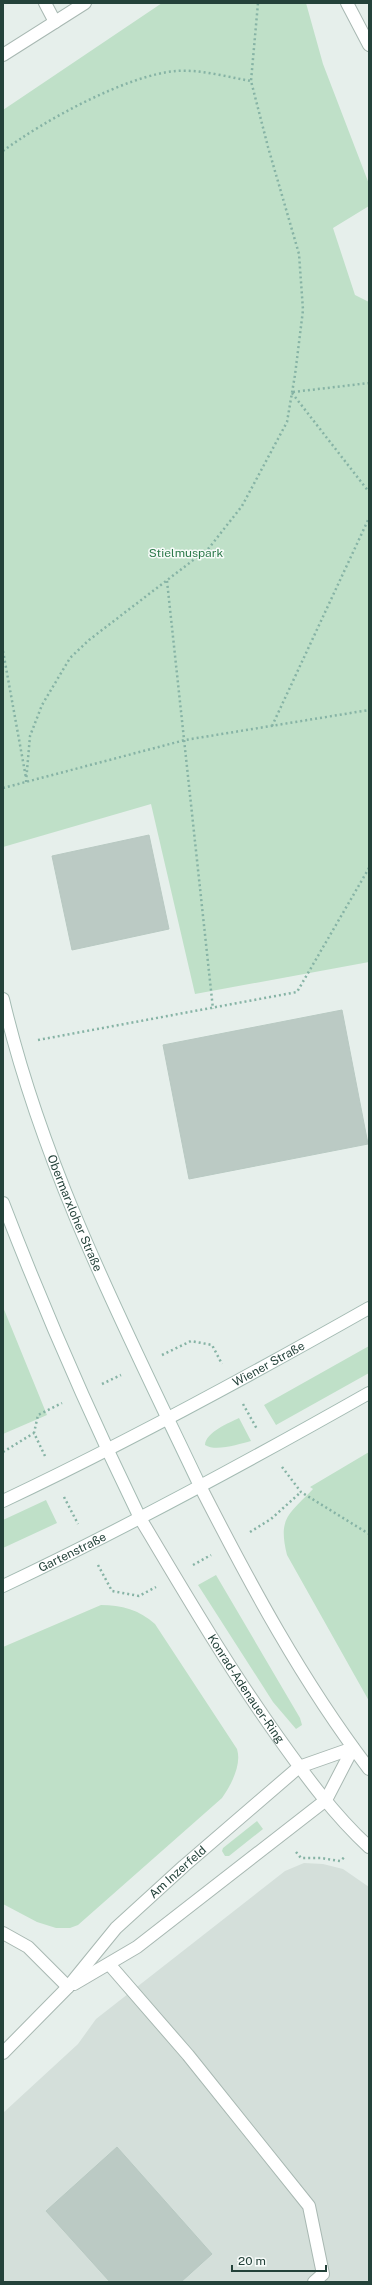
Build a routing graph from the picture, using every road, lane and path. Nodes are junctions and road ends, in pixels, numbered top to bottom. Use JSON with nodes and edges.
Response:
{"nodes":[{"id":1,"x":45,"y":3,"type":"edge"},
{"id":2,"x":85,"y":3,"type":"edge"},
{"id":3,"x":258,"y":3,"type":"edge"},
{"id":4,"x":347,"y":3,"type":"edge"},
{"id":5,"x":55,"y":22,"type":"junction"},
{"id":6,"x":369,"y":45,"type":"edge"},
{"id":7,"x":3,"y":55,"type":"edge"},
{"id":8,"x":251,"y":81,"type":"junction"},
{"id":9,"x":3,"y":151,"type":"edge"},
{"id":10,"x":369,"y":383,"type":"edge"},
{"id":11,"x":292,"y":392,"type":"junction"},
{"id":12,"x":369,"y":492,"type":"edge"},
{"id":13,"x":369,"y":518,"type":"edge"},
{"id":14,"x":167,"y":581,"type":"junction"},
{"id":15,"x":3,"y":652,"type":"edge"},
{"id":16,"x":369,"y":710,"type":"edge"},
{"id":17,"x":272,"y":726,"type":"junction"},
{"id":18,"x":185,"y":740,"type":"junction"},
{"id":19,"x":26,"y":782,"type":"junction"},
{"id":20,"x":3,"y":788,"type":"edge"},
{"id":21,"x":369,"y":868,"type":"edge"},
{"id":22,"x":3,"y":999,"type":"edge"},
{"id":23,"x":213,"y":1009,"type":"junction"},
{"id":24,"x":14,"y":1044,"type":"junction"},
{"id":25,"x":3,"y":1203,"type":"edge"},
{"id":26,"x":369,"y":1308,"type":"edge"},
{"id":27,"x":143,"y":1365,"type":"junction"},
{"id":28,"x":233,"y":1385,"type":"junction"},
{"id":29,"x":82,"y":1393,"type":"junction"},
{"id":30,"x":369,"y":1393,"type":"edge"},
{"id":31,"x":168,"y":1419,"type":"junction"},
{"id":32,"x":34,"y":1433,"type":"dead end"},
{"id":33,"x":269,"y":1450,"type":"junction"},
{"id":34,"x":108,"y":1451,"type":"junction"},
{"id":35,"x":3,"y":1452,"type":"edge"},
{"id":36,"x":200,"y":1486,"type":"junction"},
{"id":37,"x":3,"y":1500,"type":"edge"},
{"id":38,"x":140,"y":1518,"type":"junction"},
{"id":39,"x":369,"y":1534,"type":"edge"},
{"id":40,"x":3,"y":1586,"type":"edge"},
{"id":41,"x":353,"y":1748,"type":"junction"},
{"id":42,"x":299,"y":1767,"type":"junction"},
{"id":43,"x":369,"y":1768,"type":"edge"},
{"id":44,"x":326,"y":1800,"type":"junction"},
{"id":45,"x":282,"y":1835,"type":"junction"},
{"id":46,"x":366,"y":1844,"type":"edge"},
{"id":47,"x":3,"y":1933,"type":"edge"},
{"id":48,"x":108,"y":1964,"type":"junction"},
{"id":49,"x":68,"y":1987,"type":"junction"},
{"id":50,"x":3,"y":2053,"type":"edge"},
{"id":51,"x":314,"y":2282,"type":"edge"}],
"edges":[{"from":1,"to":5,"type":"street"},
{"from":2,"to":5,"type":"street"},
{"from":3,"to":8,"type":"path"},
{"from":4,"to":6,"type":"street"},
{"from":5,"to":7,"type":"street"},
{"from":8,"to":9,"type":"path"},
{"from":8,"to":11,"type":"path"},
{"from":10,"to":11,"type":"path"},
{"from":11,"to":12,"type":"path"},
{"from":11,"to":14,"type":"path"},
{"from":13,"to":17,"type":"path"},
{"from":14,"to":18,"type":"path"},
{"from":14,"to":19,"type":"path"},
{"from":15,"to":19,"type":"path"},
{"from":16,"to":17,"type":"path"},
{"from":17,"to":18,"type":"path"},
{"from":18,"to":19,"type":"path"},
{"from":18,"to":23,"type":"path"},
{"from":19,"to":20,"type":"path"},
{"from":21,"to":23,"type":"path"},
{"from":22,"to":24,"type":"street","name":"Obermarxloher Straße"},
{"from":23,"to":24,"type":"path"},
{"from":24,"to":27,"type":"street","name":"Obermarxloher Straße"},
{"from":25,"to":29,"type":"street"},
{"from":26,"to":28,"type":"street","name":"Wiener Straße"},
{"from":27,"to":28,"type":"path"},
{"from":27,"to":29,"type":"path"},
{"from":27,"to":31,"type":"street","name":"Obermarxloher Straße"},
{"from":28,"to":31,"type":"street","name":"Wiener Straße"},
{"from":28,"to":33,"type":"path"},
{"from":29,"to":34,"type":"street"},
{"from":30,"to":33,"type":"street"},
{"from":31,"to":34,"type":"street","name":"Wiener Straße"},
{"from":31,"to":36,"type":"street","name":"Obermarxloher Straße"},
{"from":32,"to":35,"type":"path"},
{"from":33,"to":36,"type":"street"},
{"from":33,"to":39,"type":"path"},
{"from":34,"to":37,"type":"street"},
{"from":34,"to":38,"type":"street","name":"Konrad-Adenauer-Ring"},
{"from":36,"to":38,"type":"street","name":"Gartenstraße"},
{"from":36,"to":41,"type":"street"},
{"from":38,"to":40,"type":"street","name":"Gartenstraße"},
{"from":38,"to":42,"type":"street","name":"Konrad-Adenauer-Ring"},
{"from":41,"to":42,"type":"street"},
{"from":41,"to":43,"type":"street"},
{"from":41,"to":44,"type":"street"},
{"from":42,"to":44,"type":"street","name":"Konrad-Adenauer-Ring"},
{"from":42,"to":49,"type":"street","name":"Am Inzerfeld"},
{"from":44,"to":45,"type":"street","name":"Am Inzerfeld"},
{"from":44,"to":46,"type":"street","name":"Konrad-Adenauer-Ring"},
{"from":45,"to":46,"type":"path"},
{"from":45,"to":48,"type":"street","name":"Am Inzerfeld"},
{"from":47,"to":49,"type":"street"},
{"from":48,"to":49,"type":"street","name":"Am Inzerfeld"},
{"from":48,"to":51,"type":"street"},
{"from":49,"to":50,"type":"street","name":"Am Inzerfeld"}]}
